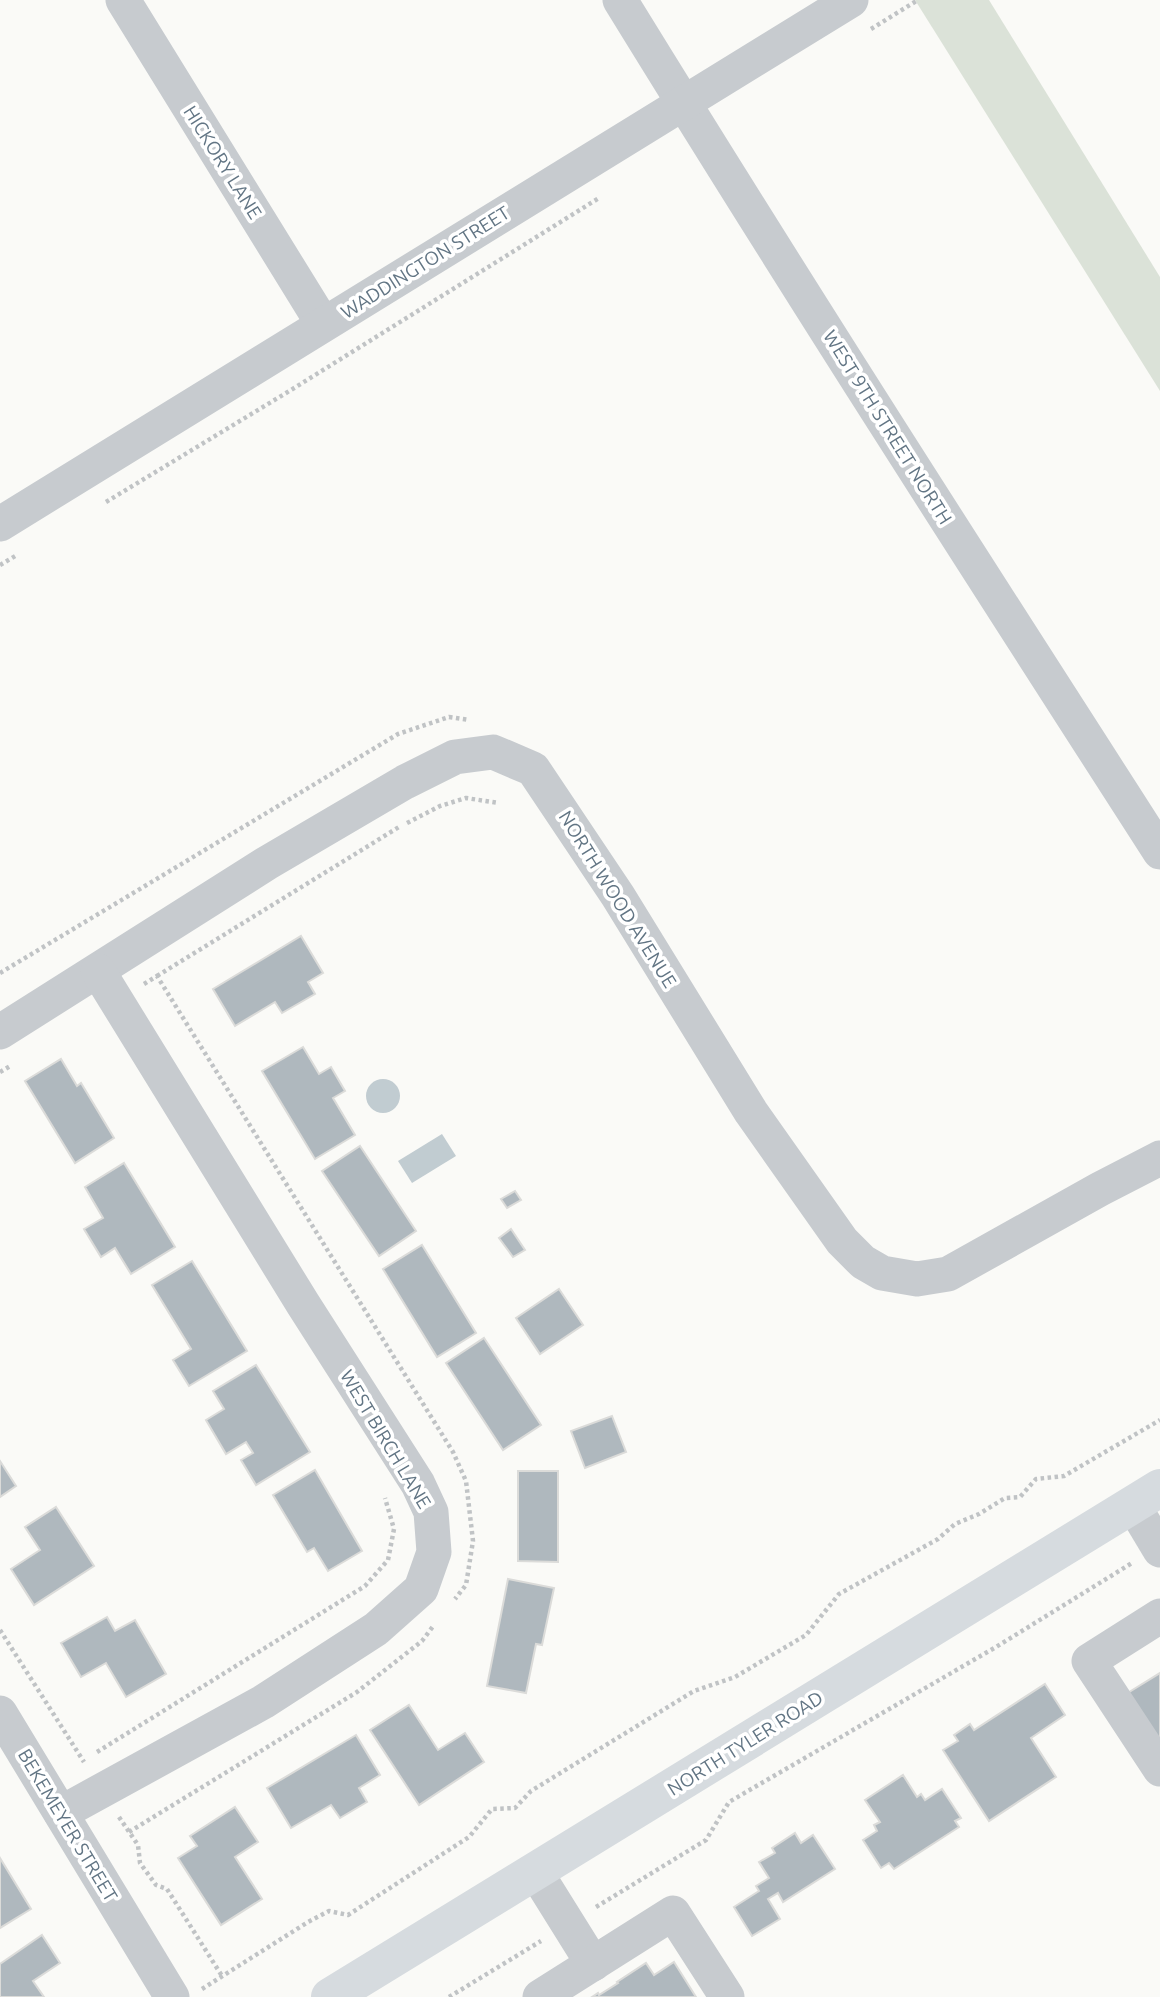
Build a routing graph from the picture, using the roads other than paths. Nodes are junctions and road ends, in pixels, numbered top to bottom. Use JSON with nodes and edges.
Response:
{"nodes":[{"id":1,"x":124,"y":0,"type":"edge"},
{"id":2,"x":620,"y":0,"type":"edge"},
{"id":3,"x":851,"y":0,"type":"edge"},
{"id":4,"x":683,"y":103,"type":"junction"},
{"id":5,"x":323,"y":324,"type":"junction"},
{"id":6,"x":0,"y":524,"type":"edge"},
{"id":7,"x":1160,"y":852,"type":"edge"},
{"id":8,"x":98,"y":971,"type":"junction"},
{"id":9,"x":0,"y":1031,"type":"edge"},
{"id":10,"x":1160,"y":1158,"type":"edge"},
{"id":11,"x":1147,"y":1496,"type":"edge"},
{"id":12,"x":1159,"y":1548,"type":"edge"},
{"id":13,"x":1160,"y":1616,"type":"edge"},
{"id":14,"x":0,"y":1713,"type":"edge"},
{"id":15,"x":1160,"y":1769,"type":"edge"},
{"id":16,"x":61,"y":1813,"type":"junction"},
{"id":17,"x":535,"y":1871,"type":"junction"},
{"id":18,"x":593,"y":1964,"type":"junction"},
{"id":19,"x":186,"y":1994,"type":"edge"},
{"id":20,"x":330,"y":1997,"type":"edge"},
{"id":21,"x":540,"y":1997,"type":"edge"},
{"id":22,"x":727,"y":1997,"type":"edge"}],
"edges":[{"from":1,"to":5,"type":"street","name":"HICKORY LANE"},
{"from":2,"to":4,"type":"street","name":"WEST 9TH STREET NORTH"},
{"from":3,"to":4,"type":"street","name":"WADDINGTON STREET"},
{"from":4,"to":5,"type":"street","name":"WADDINGTON STREET"},
{"from":4,"to":7,"type":"street","name":"WEST 9TH STREET NORTH"},
{"from":5,"to":6,"type":"street","name":"WADDINGTON STREET"},
{"from":8,"to":9,"type":"street","name":"NORTH WOOD AVENUE"},
{"from":8,"to":10,"type":"street","name":"NORTH WOOD AVENUE"},
{"from":8,"to":16,"type":"street","name":"WEST BIRCH LANE"},
{"from":11,"to":12,"type":"street"},
{"from":11,"to":17,"type":"main road","name":"NORTH TYLER ROAD"},
{"from":13,"to":15,"type":"street"},
{"from":14,"to":16,"type":"street","name":"BEKEMEYER STREET"},
{"from":16,"to":19,"type":"street","name":"BEKEMEYER STREET"},
{"from":17,"to":18,"type":"street"},
{"from":17,"to":20,"type":"main road","name":"NORTH TYLER ROAD"},
{"from":18,"to":21,"type":"street"},
{"from":18,"to":22,"type":"street"}]}
